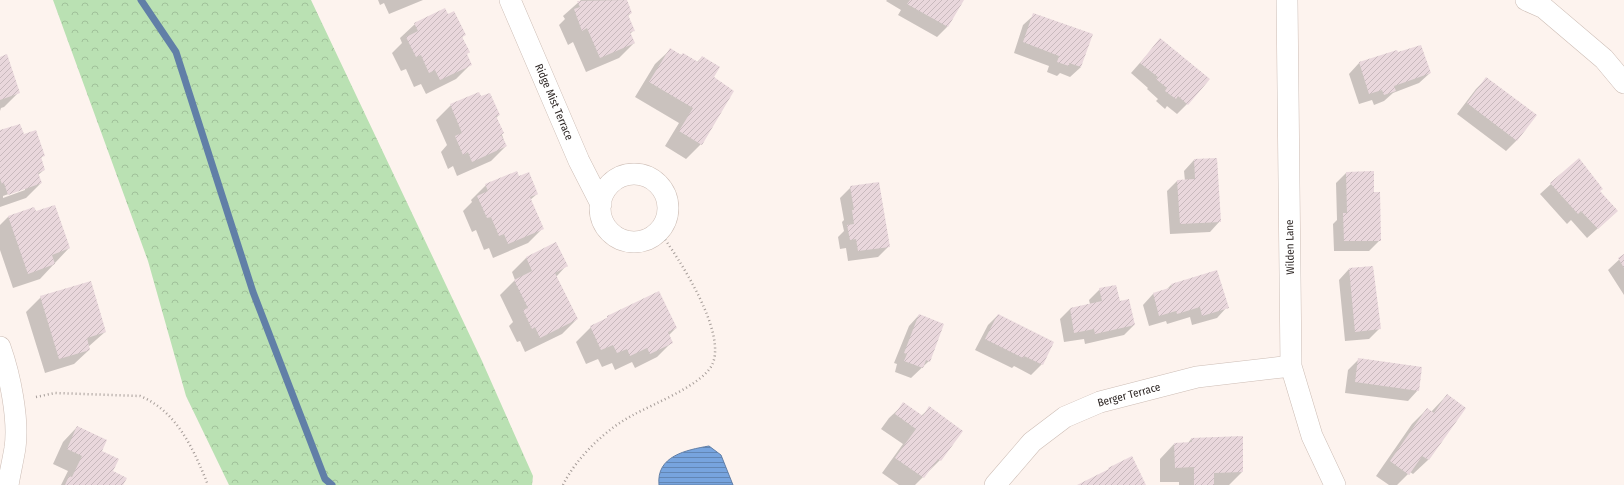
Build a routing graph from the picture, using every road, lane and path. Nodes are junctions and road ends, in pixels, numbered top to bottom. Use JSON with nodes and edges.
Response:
{"nodes":[{"id":1,"x":510,"y":0,"type":"edge"},
{"id":2,"x":1287,"y":0,"type":"edge"},
{"id":3,"x":1526,"y":0,"type":"edge"},
{"id":4,"x":1624,"y":83,"type":"edge"},
{"id":5,"x":601,"y":204,"type":"junction"},
{"id":6,"x":659,"y":231,"type":"junction"},
{"id":7,"x":0,"y":347,"type":"edge"},
{"id":8,"x":1291,"y":366,"type":"junction"},
{"id":9,"x":14,"y":403,"type":"junction"},
{"id":10,"x":8,"y":485,"type":"edge"},
{"id":11,"x":208,"y":485,"type":"edge"},
{"id":12,"x":563,"y":485,"type":"edge"},
{"id":13,"x":995,"y":485,"type":"edge"},
{"id":14,"x":1335,"y":485,"type":"edge"}],
"edges":[{"from":1,"to":5,"type":"street","name":"Ridge Mist Terrace"},
{"from":2,"to":8,"type":"street","name":"Wilden Lane"},
{"from":3,"to":4,"type":"street"},
{"from":5,"to":6,"type":"street","name":"Ridge Mist Terrace"},
{"from":5,"to":6,"type":"street"},
{"from":6,"to":12,"type":"path"},
{"from":7,"to":9,"type":"street"},
{"from":8,"to":13,"type":"street","name":"Berger Terrace"},
{"from":8,"to":14,"type":"street","name":"Wilden Lane"},
{"from":9,"to":10,"type":"street"},
{"from":9,"to":11,"type":"path"}]}
